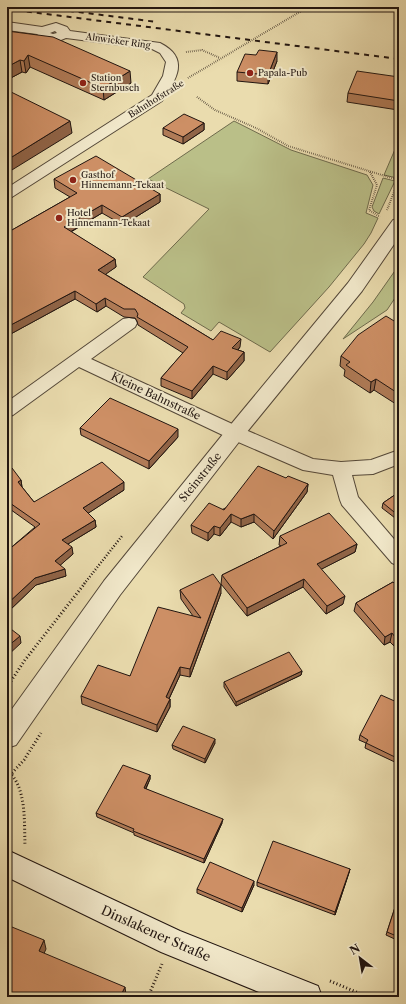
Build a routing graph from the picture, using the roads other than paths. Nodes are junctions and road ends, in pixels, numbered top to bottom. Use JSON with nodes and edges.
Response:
{"nodes":[{"id":1,"x":7,"y":26,"type":"edge"},
{"id":2,"x":157,"y":98,"type":"joint"},
{"id":3,"x":7,"y":194,"type":"edge"},
{"id":4,"x":391,"y":222,"type":"edge"},
{"id":5,"x":129,"y":323,"type":"dead end"},
{"id":6,"x":78,"y":360,"type":"junction"},
{"id":7,"x":7,"y":411,"type":"edge"},
{"id":8,"x":235,"y":433,"type":"junction"},
{"id":9,"x":399,"y":457,"type":"edge"},
{"id":10,"x":341,"y":469,"type":"junction"},
{"id":11,"x":399,"y":558,"type":"edge"},
{"id":12,"x":8,"y":738,"type":"edge"},
{"id":13,"x":16,"y":855,"type":"edge"},
{"id":14,"x":317,"y":988,"type":"edge"}],
"edges":[{"from":1,"to":2,"type":"street","name":"Alnwicker Ring"},
{"from":2,"to":3,"type":"street","name":"Bahnhofstraße"},
{"from":4,"to":8,"type":"street","name":"Steinstraße"},
{"from":5,"to":6,"type":"street"},
{"from":6,"to":7,"type":"street"},
{"from":6,"to":8,"type":"street","name":"Kleine Bahnstraße"},
{"from":8,"to":10,"type":"street","name":"Kleine Bahnstraße"},
{"from":8,"to":12,"type":"street","name":"Steinstraße"},
{"from":9,"to":10,"type":"street","name":"Kleine Bahnstraße"},
{"from":10,"to":11,"type":"street"},
{"from":13,"to":14,"type":"street","name":"Dinslakener Straße"}]}
